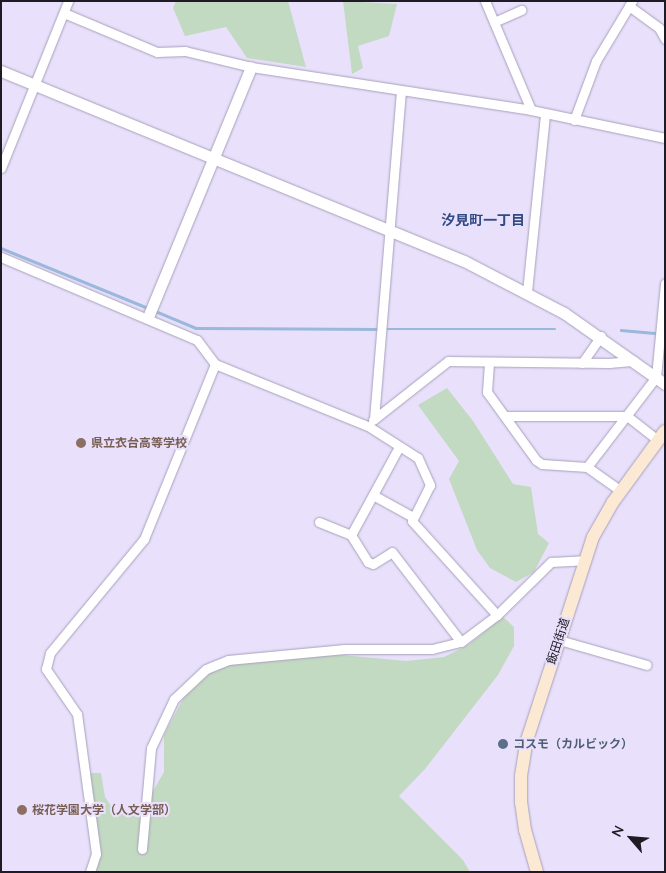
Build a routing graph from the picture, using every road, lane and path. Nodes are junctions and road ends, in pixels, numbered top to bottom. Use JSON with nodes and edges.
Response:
{"nodes":[{"id":1,"x":68,"y":1,"type":"edge"},
{"id":2,"x":485,"y":1,"type":"edge"},
{"id":3,"x":630,"y":4,"type":"edge"},
{"id":4,"x":521,"y":10,"type":"dead end"},
{"id":5,"x":64,"y":13,"type":"junction"},
{"id":6,"x":494,"y":22,"type":"junction"},
{"id":7,"x":665,"y":39,"type":"edge"},
{"id":8,"x":251,"y":66,"type":"junction"},
{"id":9,"x":1,"y":71,"type":"edge"},
{"id":10,"x":34,"y":84,"type":"junction"},
{"id":11,"x":401,"y":90,"type":"junction"},
{"id":12,"x":531,"y":110,"type":"junction"},
{"id":13,"x":545,"y":114,"type":"junction"},
{"id":14,"x":574,"y":120,"type":"junction"},
{"id":15,"x":665,"y":138,"type":"edge"},
{"id":16,"x":214,"y":160,"type":"junction"},
{"id":17,"x":1,"y":168,"type":"edge"},
{"id":18,"x":390,"y":230,"type":"junction"},
{"id":19,"x":1,"y":257,"type":"edge"},
{"id":20,"x":665,"y":283,"type":"edge"},
{"id":21,"x":527,"y":292,"type":"junction"},
{"id":22,"x":148,"y":317,"type":"junction"},
{"id":23,"x":600,"y":336,"type":"junction"},
{"id":24,"x":634,"y":361,"type":"junction"},
{"id":25,"x":489,"y":363,"type":"junction"},
{"id":26,"x":582,"y":363,"type":"junction"},
{"id":27,"x":215,"y":364,"type":"junction"},
{"id":28,"x":660,"y":380,"type":"edge"},
{"id":29,"x":505,"y":416,"type":"junction"},
{"id":30,"x":628,"y":416,"type":"junction"},
{"id":31,"x":374,"y":419,"type":"junction"},
{"id":32,"x":368,"y":426,"type":"junction"},
{"id":33,"x":661,"y":435,"type":"edge"},
{"id":34,"x":399,"y":447,"type":"junction"},
{"id":35,"x":588,"y":467,"type":"junction"},
{"id":36,"x":621,"y":491,"type":"junction"},
{"id":37,"x":373,"y":495,"type":"junction"},
{"id":38,"x":411,"y":516,"type":"junction"},
{"id":39,"x":319,"y":522,"type":"dead end"},
{"id":40,"x":351,"y":535,"type":"junction"},
{"id":41,"x":584,"y":560,"type":"junction"},
{"id":42,"x":497,"y":615,"type":"junction"},
{"id":43,"x":559,"y":640,"type":"junction"},
{"id":44,"x":461,"y":642,"type":"junction"},
{"id":45,"x":647,"y":665,"type":"dead end"},
{"id":46,"x":142,"y":849,"type":"dead end"},
{"id":47,"x":90,"y":872,"type":"edge"},
{"id":48,"x":537,"y":872,"type":"edge"}],
"edges":[{"from":1,"to":5,"type":"street"},
{"from":2,"to":6,"type":"street"},
{"from":3,"to":7,"type":"street"},
{"from":3,"to":14,"type":"street"},
{"from":4,"to":6,"type":"street"},
{"from":5,"to":8,"type":"street"},
{"from":5,"to":10,"type":"street"},
{"from":6,"to":12,"type":"street"},
{"from":8,"to":11,"type":"street"},
{"from":8,"to":16,"type":"street"},
{"from":9,"to":10,"type":"street"},
{"from":10,"to":16,"type":"street"},
{"from":10,"to":17,"type":"street"},
{"from":11,"to":12,"type":"street"},
{"from":11,"to":18,"type":"street"},
{"from":12,"to":13,"type":"street"},
{"from":13,"to":14,"type":"street"},
{"from":13,"to":21,"type":"street"},
{"from":14,"to":15,"type":"street"},
{"from":16,"to":18,"type":"street"},
{"from":16,"to":22,"type":"street"},
{"from":18,"to":21,"type":"street"},
{"from":18,"to":31,"type":"street"},
{"from":19,"to":22,"type":"street"},
{"from":20,"to":28,"type":"street"},
{"from":21,"to":23,"type":"street"},
{"from":22,"to":27,"type":"street"},
{"from":23,"to":24,"type":"street"},
{"from":23,"to":26,"type":"street"},
{"from":24,"to":26,"type":"street"},
{"from":24,"to":28,"type":"street"},
{"from":25,"to":26,"type":"street"},
{"from":25,"to":29,"type":"street"},
{"from":25,"to":31,"type":"street"},
{"from":27,"to":32,"type":"street"},
{"from":27,"to":47,"type":"street"},
{"from":28,"to":30,"type":"street"},
{"from":29,"to":30,"type":"street"},
{"from":29,"to":35,"type":"street"},
{"from":30,"to":33,"type":"street"},
{"from":30,"to":35,"type":"street"},
{"from":31,"to":32,"type":"street"},
{"from":32,"to":34,"type":"street"},
{"from":33,"to":36,"type":"main road","name":"飯田街道"},
{"from":34,"to":37,"type":"street"},
{"from":34,"to":38,"type":"street"},
{"from":35,"to":36,"type":"street"},
{"from":36,"to":41,"type":"main road","name":"飯田街道"},
{"from":37,"to":38,"type":"street"},
{"from":37,"to":40,"type":"street"},
{"from":38,"to":42,"type":"street"},
{"from":39,"to":40,"type":"street"},
{"from":40,"to":44,"type":"street"},
{"from":41,"to":42,"type":"street"},
{"from":41,"to":43,"type":"main road","name":"飯田街道"},
{"from":42,"to":44,"type":"street"},
{"from":43,"to":45,"type":"street"},
{"from":43,"to":48,"type":"main road","name":"飯田街道"},
{"from":44,"to":46,"type":"street"}]}
